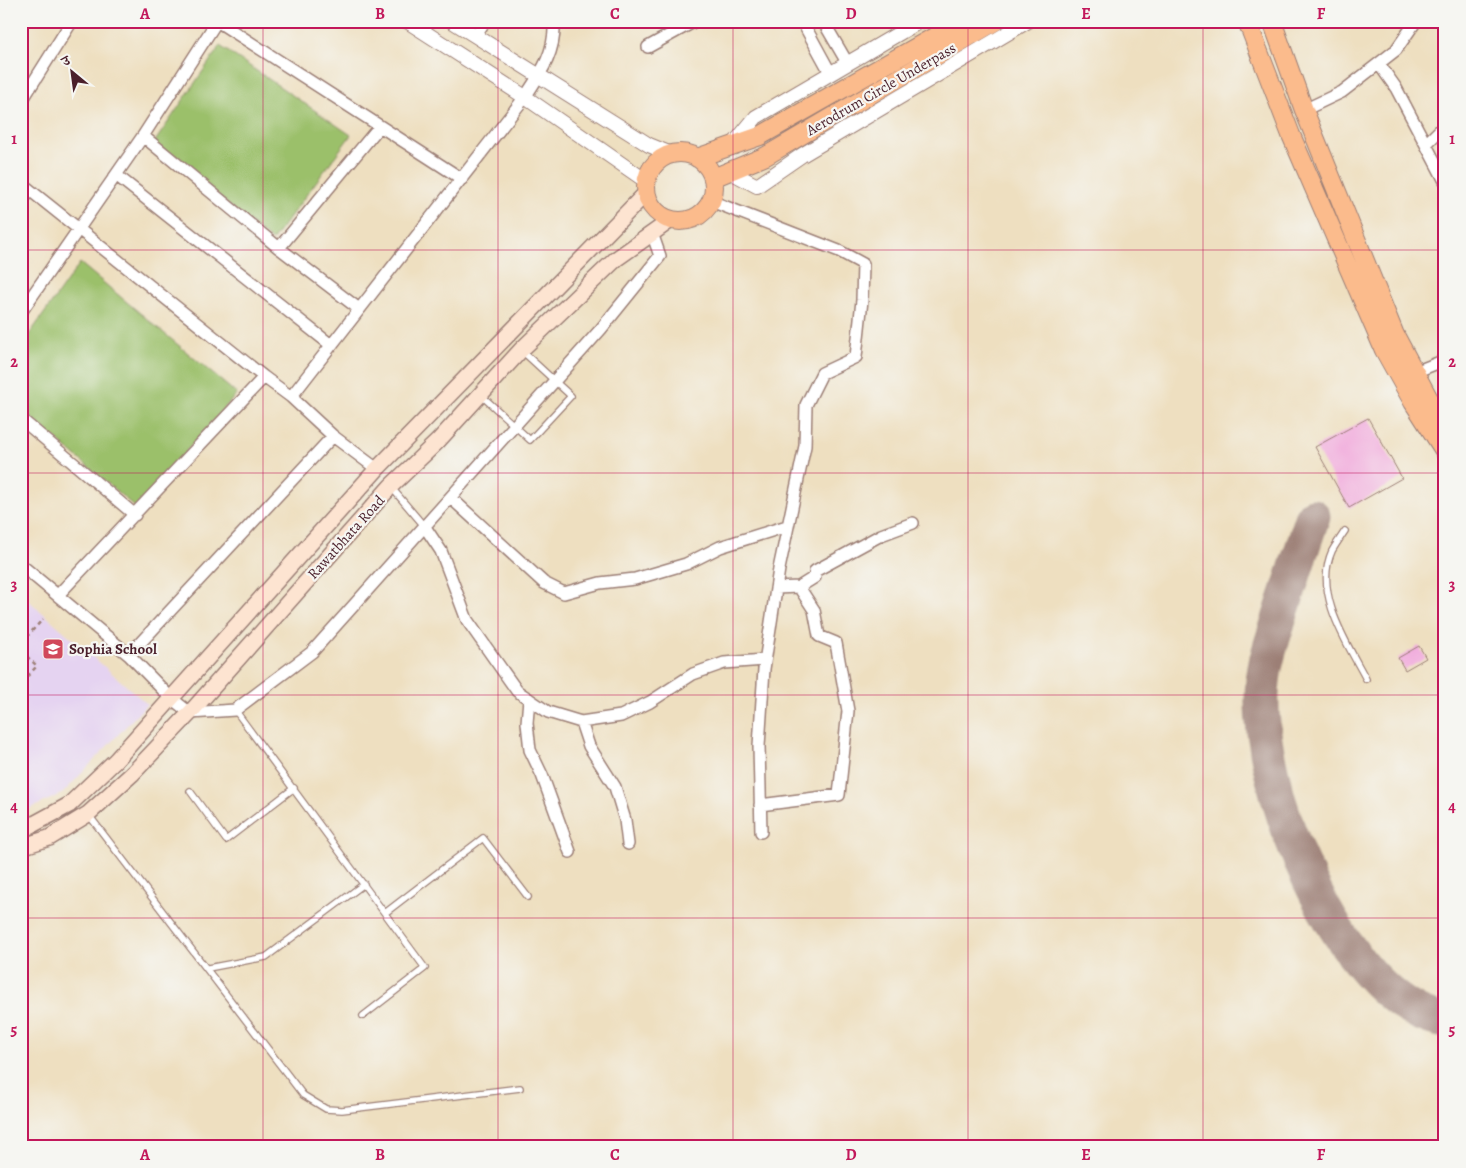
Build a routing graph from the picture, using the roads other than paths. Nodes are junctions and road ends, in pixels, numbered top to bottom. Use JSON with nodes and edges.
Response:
{"nodes":[{"id":1,"x":72,"y":21,"type":"edge"},
{"id":2,"x":217,"y":21,"type":"edge"},
{"id":3,"x":407,"y":21,"type":"edge"},
{"id":4,"x":452,"y":21,"type":"edge"},
{"id":5,"x":485,"y":21,"type":"edge"},
{"id":6,"x":554,"y":21,"type":"edge"},
{"id":7,"x":694,"y":21,"type":"edge"},
{"id":8,"x":802,"y":21,"type":"edge"},
{"id":9,"x":823,"y":21,"type":"edge"},
{"id":10,"x":920,"y":21,"type":"edge"},
{"id":11,"x":962,"y":21,"type":"edge"},
{"id":12,"x":996,"y":21,"type":"edge"},
{"id":13,"x":1028,"y":21,"type":"edge"},
{"id":14,"x":1247,"y":21,"type":"edge"},
{"id":15,"x":1272,"y":21,"type":"edge"},
{"id":16,"x":1416,"y":21,"type":"edge"},
{"id":17,"x":475,"y":36,"type":"junction"},
{"id":18,"x":648,"y":47,"type":"dead end"},
{"id":19,"x":848,"y":64,"type":"junction"},
{"id":20,"x":1379,"y":64,"type":"junction"},
{"id":21,"x":831,"y":74,"type":"junction"},
{"id":22,"x":539,"y":75,"type":"junction"},
{"id":23,"x":525,"y":97,"type":"junction"},
{"id":24,"x":21,"y":102,"type":"edge"},
{"id":25,"x":1304,"y":110,"type":"junction"},
{"id":26,"x":1445,"y":125,"type":"edge"},
{"id":27,"x":379,"y":127,"type":"junction"},
{"id":28,"x":143,"y":136,"type":"junction"},
{"id":29,"x":1427,"y":143,"type":"junction"},
{"id":30,"x":733,"y":146,"type":"junction"},
{"id":31,"x":671,"y":154,"type":"junction"},
{"id":32,"x":697,"y":158,"type":"junction"},
{"id":33,"x":731,"y":172,"type":"junction"},
{"id":34,"x":116,"y":175,"type":"junction"},
{"id":35,"x":713,"y":178,"type":"junction"},
{"id":36,"x":462,"y":179,"type":"junction"},
{"id":37,"x":1445,"y":181,"type":"edge"},
{"id":38,"x":21,"y":184,"type":"edge"},
{"id":39,"x":646,"y":187,"type":"junction"},
{"id":40,"x":711,"y":201,"type":"junction"},
{"id":41,"x":671,"y":220,"type":"junction"},
{"id":42,"x":79,"y":228,"type":"junction"},
{"id":43,"x":652,"y":233,"type":"junction"},
{"id":44,"x":279,"y":248,"type":"junction"},
{"id":45,"x":359,"y":308,"type":"junction"},
{"id":46,"x":21,"y":312,"type":"edge"},
{"id":47,"x":331,"y":346,"type":"junction"},
{"id":48,"x":522,"y":350,"type":"junction"},
{"id":49,"x":1445,"y":360,"type":"edge"},
{"id":50,"x":1415,"y":372,"type":"junction"},
{"id":51,"x":264,"y":378,"type":"junction"},
{"id":52,"x":556,"y":381,"type":"junction"},
{"id":53,"x":480,"y":394,"type":"junction"},
{"id":54,"x":291,"y":397,"type":"junction"},
{"id":55,"x":21,"y":419,"type":"edge"},
{"id":56,"x":515,"y":427,"type":"junction"},
{"id":57,"x":1445,"y":429,"type":"edge"},
{"id":58,"x":333,"y":436,"type":"junction"},
{"id":59,"x":1445,"y":452,"type":"edge"},
{"id":60,"x":377,"y":469,"type":"junction"},
{"id":61,"x":391,"y":486,"type":"junction"},
{"id":62,"x":451,"y":498,"type":"junction"},
{"id":63,"x":136,"y":515,"type":"junction"},
{"id":64,"x":913,"y":523,"type":"dead end"},
{"id":65,"x":787,"y":526,"type":"junction"},
{"id":66,"x":426,"y":527,"type":"junction"},
{"id":67,"x":1345,"y":531,"type":"dead end"},
{"id":68,"x":21,"y":565,"type":"edge"},
{"id":69,"x":799,"y":587,"type":"junction"},
{"id":70,"x":776,"y":588,"type":"junction"},
{"id":71,"x":58,"y":595,"type":"junction"},
{"id":72,"x":129,"y":655,"type":"junction"},
{"id":73,"x":765,"y":660,"type":"junction"},
{"id":74,"x":1366,"y":679,"type":"dead end"},
{"id":75,"x":171,"y":698,"type":"junction"},
{"id":76,"x":529,"y":699,"type":"junction"},
{"id":77,"x":235,"y":710,"type":"junction"},
{"id":78,"x":190,"y":713,"type":"junction"},
{"id":79,"x":581,"y":722,"type":"junction"},
{"id":80,"x":294,"y":788,"type":"junction"},
{"id":81,"x":190,"y":791,"type":"dead end"},
{"id":82,"x":760,"y":805,"type":"junction"},
{"id":83,"x":88,"y":814,"type":"junction"},
{"id":84,"x":21,"y":831,"type":"edge"},
{"id":85,"x":761,"y":832,"type":"dead end"},
{"id":86,"x":628,"y":844,"type":"dead end"},
{"id":87,"x":21,"y":847,"type":"edge"},
{"id":88,"x":570,"y":852,"type":"dead end"},
{"id":89,"x":364,"y":884,"type":"junction"},
{"id":90,"x":528,"y":898,"type":"dead end"},
{"id":91,"x":385,"y":913,"type":"junction"},
{"id":92,"x":208,"y":968,"type":"junction"},
{"id":93,"x":363,"y":1016,"type":"dead end"},
{"id":94,"x":520,"y":1088,"type":"dead end"}],
"edges":[{"from":1,"to":24,"type":"street"},
{"from":2,"to":27,"type":"street"},
{"from":2,"to":28,"type":"street"},
{"from":3,"to":23,"type":"street"},
{"from":4,"to":17,"type":"street"},
{"from":5,"to":17,"type":"street"},
{"from":6,"to":22,"type":"street"},
{"from":7,"to":18,"type":"street"},
{"from":8,"to":21,"type":"street"},
{"from":9,"to":19,"type":"street"},
{"from":10,"to":19,"type":"street"},
{"from":11,"to":30,"type":"main road","name":"Aerodrum Circle Underpass"},
{"from":12,"to":33,"type":"main road","name":"Aerodrum Circle Underpass"},
{"from":13,"to":33,"type":"street"},
{"from":14,"to":59,"type":"main road"},
{"from":15,"to":25,"type":"main road"},
{"from":16,"to":20,"type":"street"},
{"from":17,"to":22,"type":"street"},
{"from":19,"to":21,"type":"street"},
{"from":20,"to":25,"type":"street"},
{"from":20,"to":29,"type":"street"},
{"from":21,"to":30,"type":"street"},
{"from":22,"to":23,"type":"street"},
{"from":22,"to":31,"type":"street"},
{"from":23,"to":36,"type":"street"},
{"from":23,"to":39,"type":"street"},
{"from":25,"to":50,"type":"main road"},
{"from":26,"to":29,"type":"street"},
{"from":27,"to":36,"type":"street"},
{"from":27,"to":44,"type":"street"},
{"from":28,"to":34,"type":"street"},
{"from":28,"to":44,"type":"street"},
{"from":29,"to":37,"type":"street"},
{"from":30,"to":32,"type":"main road","name":"Aerodrum Circle Underpass"},
{"from":31,"to":32,"type":"main road"},
{"from":31,"to":39,"type":"main road"},
{"from":32,"to":35,"type":"main road"},
{"from":33,"to":35,"type":"main road","name":"Aerodrum Circle Underpass"},
{"from":34,"to":42,"type":"street"},
{"from":34,"to":47,"type":"street"},
{"from":35,"to":40,"type":"main road"},
{"from":36,"to":45,"type":"street"},
{"from":38,"to":42,"type":"street"},
{"from":39,"to":41,"type":"main road"},
{"from":39,"to":60,"type":"main road","name":"Rawatbhata Road"},
{"from":40,"to":41,"type":"main road"},
{"from":40,"to":65,"type":"street"},
{"from":41,"to":43,"type":"main road","name":"Rawatbhata Road"},
{"from":42,"to":46,"type":"street"},
{"from":42,"to":51,"type":"street"},
{"from":43,"to":48,"type":"main road","name":"Rawatbhata Road"},
{"from":43,"to":52,"type":"street"},
{"from":44,"to":45,"type":"street"},
{"from":45,"to":47,"type":"street"},
{"from":47,"to":54,"type":"street"},
{"from":48,"to":52,"type":"lane"},
{"from":48,"to":53,"type":"main road","name":"Rawatbhata Road"},
{"from":49,"to":50,"type":"street"},
{"from":50,"to":57,"type":"main road"},
{"from":51,"to":54,"type":"street"},
{"from":51,"to":63,"type":"street"},
{"from":52,"to":56,"type":"street"},
{"from":52,"to":56,"type":"lane"},
{"from":53,"to":56,"type":"lane"},
{"from":53,"to":61,"type":"main road","name":"Rawatbhata Road"},
{"from":54,"to":58,"type":"street"},
{"from":55,"to":63,"type":"street"},
{"from":56,"to":62,"type":"street"},
{"from":58,"to":60,"type":"street"},
{"from":58,"to":72,"type":"street"},
{"from":60,"to":75,"type":"main road","name":"Rawatbhata Road"},
{"from":61,"to":66,"type":"lane"},
{"from":61,"to":78,"type":"main road","name":"Rawatbhata Road"},
{"from":62,"to":65,"type":"street"},
{"from":62,"to":66,"type":"street"},
{"from":63,"to":71,"type":"street"},
{"from":64,"to":69,"type":"street"},
{"from":65,"to":70,"type":"street"},
{"from":66,"to":76,"type":"street"},
{"from":66,"to":77,"type":"street"},
{"from":67,"to":74,"type":"lane"},
{"from":68,"to":71,"type":"street"},
{"from":69,"to":70,"type":"street"},
{"from":69,"to":82,"type":"street"},
{"from":70,"to":73,"type":"street"},
{"from":71,"to":72,"type":"street"},
{"from":72,"to":75,"type":"street"},
{"from":73,"to":79,"type":"street"},
{"from":73,"to":82,"type":"street"},
{"from":75,"to":78,"type":"street"},
{"from":75,"to":84,"type":"main road","name":"Rawatbhata Road"},
{"from":76,"to":79,"type":"street"},
{"from":76,"to":88,"type":"street"},
{"from":77,"to":78,"type":"street"},
{"from":77,"to":80,"type":"lane"},
{"from":78,"to":83,"type":"main road","name":"Rawatbhata Road"},
{"from":79,"to":86,"type":"street"},
{"from":80,"to":81,"type":"lane"},
{"from":80,"to":89,"type":"lane"},
{"from":82,"to":85,"type":"street"},
{"from":83,"to":87,"type":"main road","name":"Rawatbhata Road"},
{"from":83,"to":92,"type":"lane"},
{"from":89,"to":91,"type":"lane"},
{"from":89,"to":92,"type":"lane"},
{"from":90,"to":91,"type":"lane"},
{"from":91,"to":93,"type":"lane"},
{"from":92,"to":94,"type":"lane"}]}
